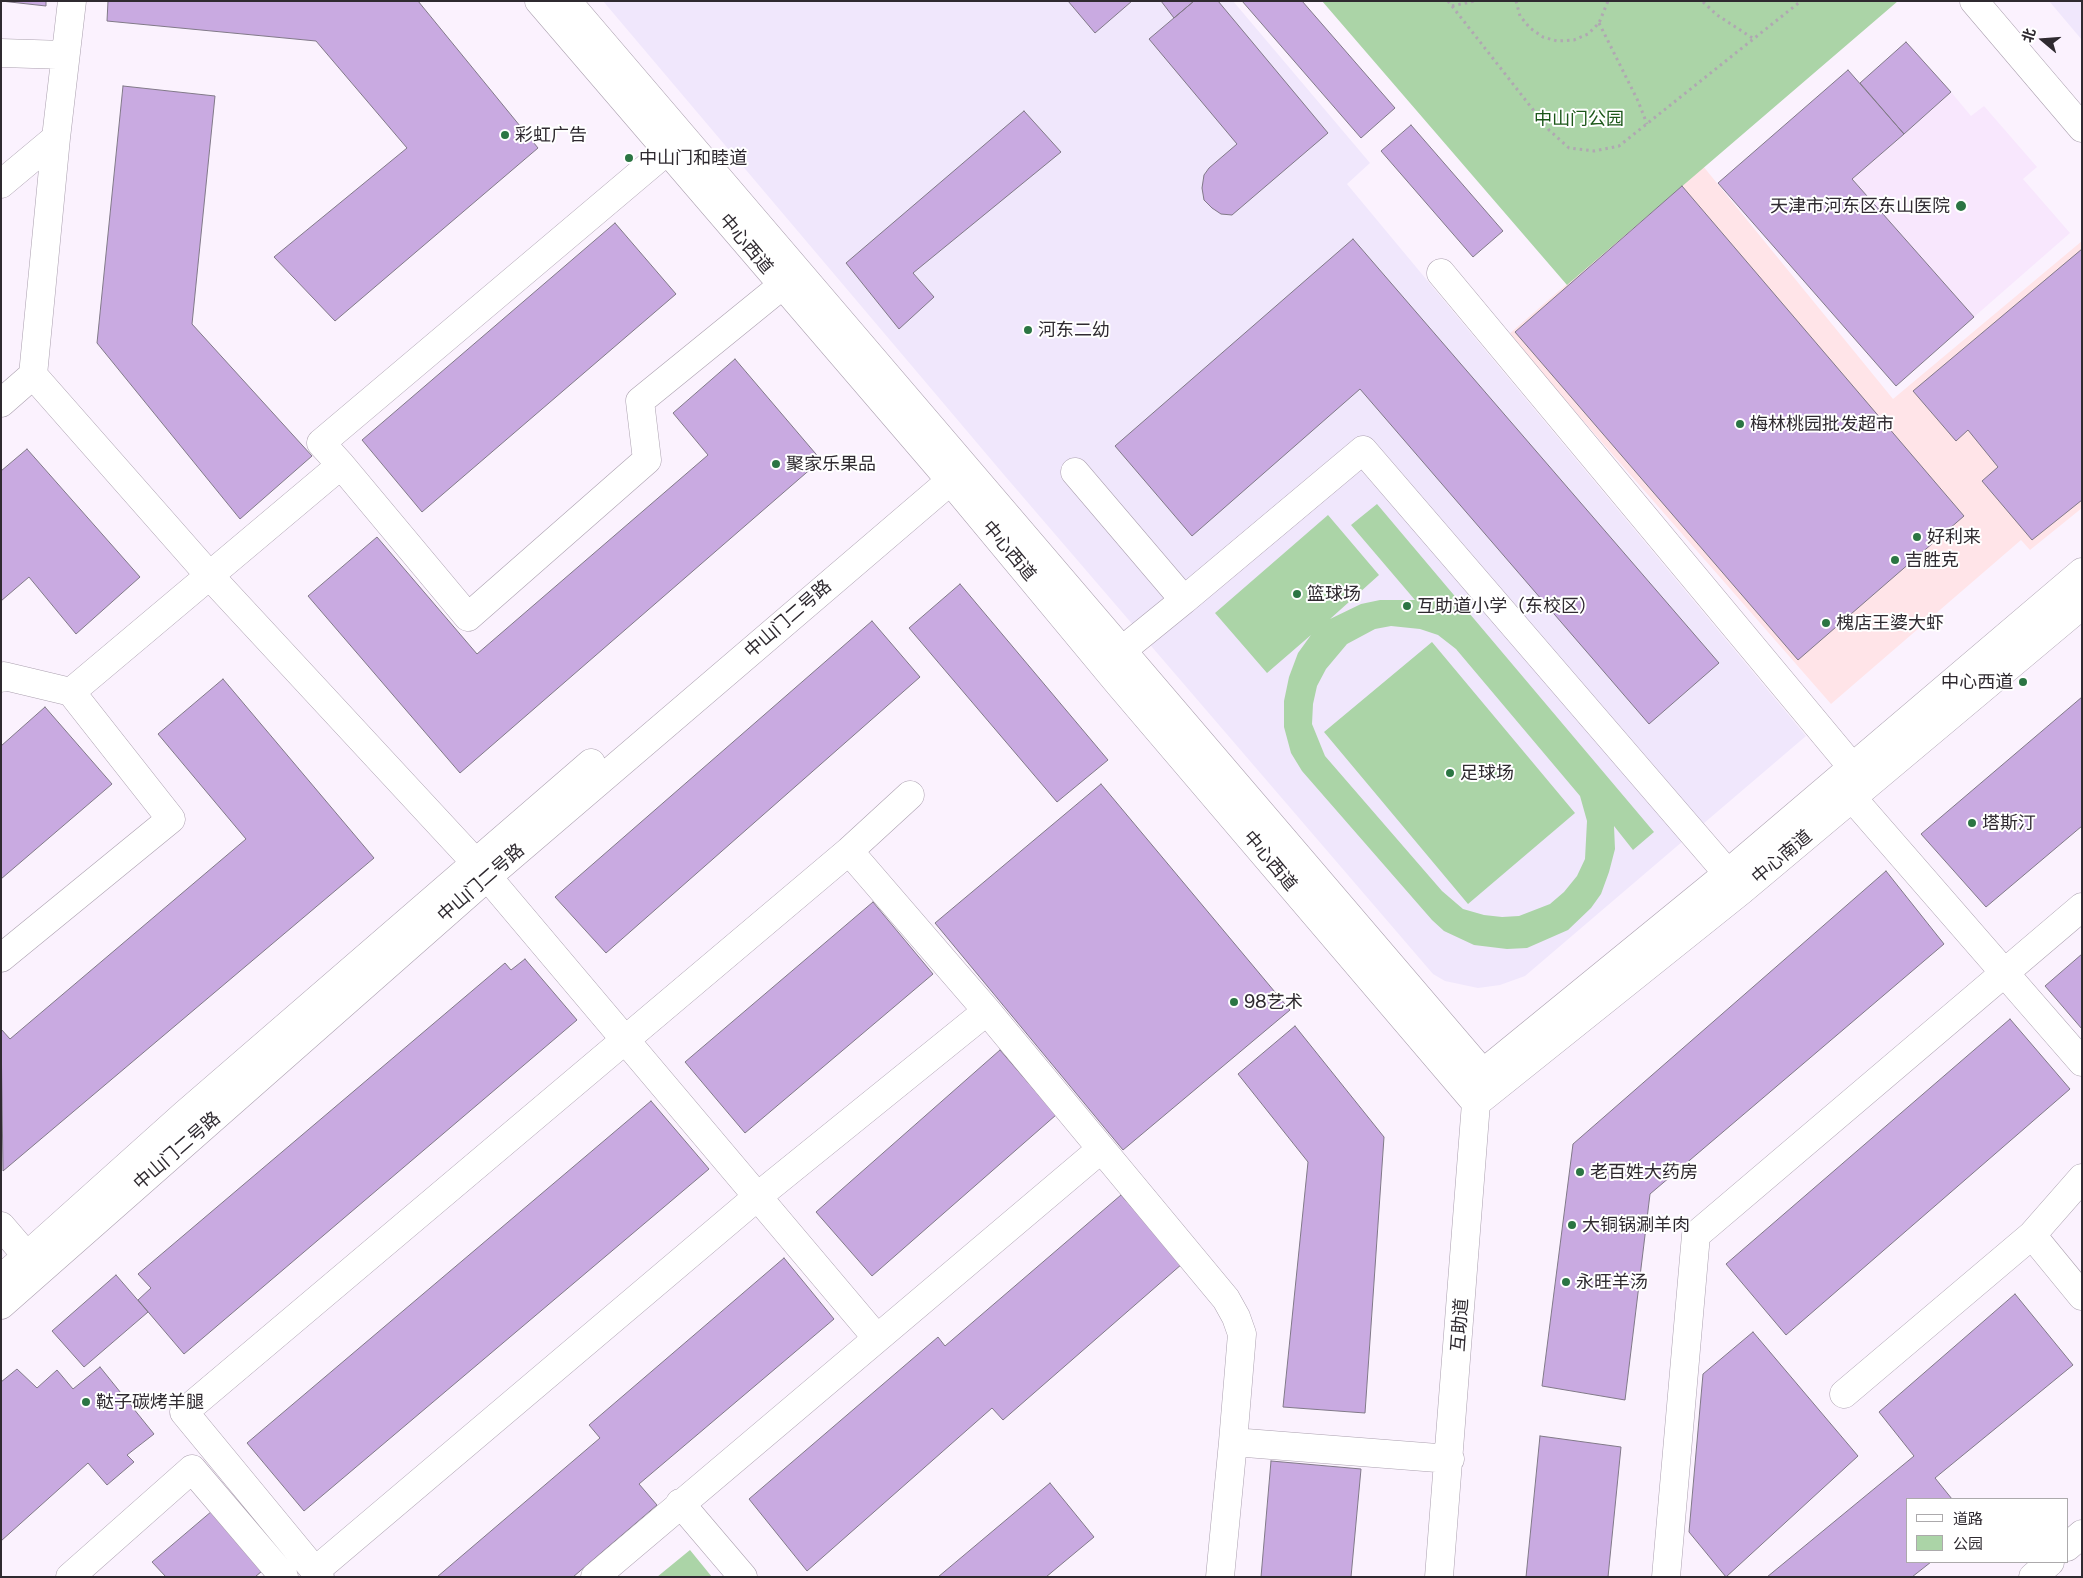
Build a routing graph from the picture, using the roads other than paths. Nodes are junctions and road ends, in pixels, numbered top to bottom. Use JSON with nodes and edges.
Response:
{"nodes":[{"id":1,"x":72,"y":1,"type":"edge"},
{"id":2,"x":539,"y":1,"type":"edge"},
{"id":3,"x":567,"y":1,"type":"edge"},
{"id":4,"x":1974,"y":1,"type":"edge"},
{"id":5,"x":1,"y":53,"type":"edge"},
{"id":6,"x":66,"y":55,"type":"junction"},
{"id":7,"x":2082,"y":128,"type":"edge"},
{"id":8,"x":56,"y":138,"type":"junction"},
{"id":9,"x":675,"y":145,"type":"junction"},
{"id":10,"x":1,"y":184,"type":"edge"},
{"id":11,"x":1441,"y":273,"type":"dead end"},
{"id":12,"x":790,"y":279,"type":"junction"},
{"id":13,"x":33,"y":375,"type":"junction"},
{"id":14,"x":1,"y":403,"type":"edge"},
{"id":15,"x":341,"y":465,"type":"junction"},
{"id":16,"x":952,"y":467,"type":"junction"},
{"id":17,"x":1075,"y":472,"type":"dead end"},
{"id":18,"x":2082,"y":572,"type":"edge"},
{"id":19,"x":209,"y":575,"type":"junction"},
{"id":20,"x":1184,"y":600,"type":"junction"},
{"id":21,"x":2082,"y":605,"type":"edge"},
{"id":22,"x":1113,"y":658,"type":"junction"},
{"id":23,"x":1,"y":678,"type":"edge"},
{"id":24,"x":71,"y":692,"type":"junction"},
{"id":25,"x":1852,"y":783,"type":"junction"},
{"id":26,"x":910,"y":795,"type":"dead end"},
{"id":27,"x":849,"y":851,"type":"junction"},
{"id":28,"x":481,"y":870,"type":"junction"},
{"id":29,"x":1735,"y":881,"type":"junction"},
{"id":30,"x":2082,"y":907,"type":"edge"},
{"id":31,"x":1,"y":958,"type":"edge"},
{"id":32,"x":2005,"y":972,"type":"junction"},
{"id":33,"x":986,"y":1011,"type":"junction"},
{"id":34,"x":626,"y":1040,"type":"junction"},
{"id":35,"x":2082,"y":1062,"type":"edge"},
{"id":36,"x":1482,"y":1073,"type":"junction"},
{"id":37,"x":1476,"y":1103,"type":"junction"},
{"id":38,"x":1100,"y":1150,"type":"junction"},
{"id":39,"x":2082,"y":1178,"type":"edge"},
{"id":40,"x":757,"y":1197,"type":"junction"},
{"id":41,"x":1,"y":1226,"type":"edge"},
{"id":42,"x":2032,"y":1235,"type":"junction"},
{"id":43,"x":33,"y":1263,"type":"junction"},
{"id":44,"x":1,"y":1279,"type":"edge"},
{"id":45,"x":2082,"y":1296,"type":"edge"},
{"id":46,"x":1,"y":1305,"type":"edge"},
{"id":47,"x":876,"y":1337,"type":"junction"},
{"id":48,"x":1844,"y":1394,"type":"dead end"},
{"id":49,"x":1234,"y":1442,"type":"junction"},
{"id":50,"x":1450,"y":1458,"type":"junction"},
{"id":51,"x":680,"y":1503,"type":"junction"},
{"id":52,"x":2082,"y":1534,"type":"edge"},
{"id":53,"x":2068,"y":1546,"type":"edge"},
{"id":54,"x":2049,"y":1563,"type":"edge"},
{"id":55,"x":318,"y":1574,"type":"edge"},
{"id":56,"x":70,"y":1577,"type":"edge"},
{"id":57,"x":284,"y":1577,"type":"edge"},
{"id":58,"x":595,"y":1577,"type":"edge"},
{"id":59,"x":742,"y":1577,"type":"edge"},
{"id":60,"x":1220,"y":1577,"type":"edge"},
{"id":61,"x":1438,"y":1577,"type":"edge"},
{"id":62,"x":1666,"y":1577,"type":"edge"},
{"id":63,"x":2033,"y":1577,"type":"edge"}],
"edges":[{"from":1,"to":6,"type":"street"},
{"from":2,"to":9,"type":"street","name":"中心西道"},
{"from":3,"to":9,"type":"street","name":"中心西道"},
{"from":4,"to":7,"type":"street"},
{"from":5,"to":6,"type":"street"},
{"from":6,"to":8,"type":"street"},
{"from":8,"to":10,"type":"street"},
{"from":8,"to":13,"type":"street"},
{"from":9,"to":12,"type":"street","name":"中心西道"},
{"from":9,"to":15,"type":"street"},
{"from":11,"to":25,"type":"street"},
{"from":12,"to":15,"type":"street"},
{"from":12,"to":16,"type":"street","name":"中心西道"},
{"from":13,"to":14,"type":"street"},
{"from":13,"to":19,"type":"street"},
{"from":15,"to":19,"type":"street"},
{"from":16,"to":22,"type":"street","name":"中心西道"},
{"from":16,"to":28,"type":"street","name":"中山门二号路"},
{"from":17,"to":20,"type":"street"},
{"from":18,"to":25,"type":"street","name":"中心南道"},
{"from":19,"to":24,"type":"street"},
{"from":19,"to":28,"type":"street"},
{"from":20,"to":22,"type":"street"},
{"from":20,"to":29,"type":"street"},
{"from":21,"to":25,"type":"street","name":"中心南道"},
{"from":22,"to":36,"type":"street","name":"中心西道"},
{"from":22,"to":37,"type":"street","name":"中心西道"},
{"from":23,"to":24,"type":"street"},
{"from":24,"to":31,"type":"street"},
{"from":25,"to":29,"type":"street","name":"中心南道"},
{"from":25,"to":32,"type":"street"},
{"from":26,"to":27,"type":"street"},
{"from":27,"to":33,"type":"street"},
{"from":27,"to":34,"type":"street"},
{"from":28,"to":34,"type":"street"},
{"from":28,"to":43,"type":"street","name":"中山门二号路"},
{"from":29,"to":36,"type":"street","name":"中心南道"},
{"from":29,"to":37,"type":"street","name":"中心南道"},
{"from":30,"to":32,"type":"street"},
{"from":32,"to":35,"type":"street"},
{"from":32,"to":62,"type":"street"},
{"from":33,"to":38,"type":"street"},
{"from":33,"to":40,"type":"street"},
{"from":34,"to":40,"type":"street"},
{"from":34,"to":55,"type":"street"},
{"from":36,"to":37,"type":"street","name":"互助道"},
{"from":37,"to":50,"type":"street","name":"互助道"},
{"from":38,"to":47,"type":"street"},
{"from":38,"to":49,"type":"street"},
{"from":39,"to":42,"type":"street"},
{"from":40,"to":47,"type":"street"},
{"from":40,"to":55,"type":"street"},
{"from":41,"to":43,"type":"street"},
{"from":42,"to":45,"type":"street"},
{"from":42,"to":48,"type":"street"},
{"from":43,"to":44,"type":"street","name":"中山门二号路"},
{"from":43,"to":46,"type":"street","name":"中山门二号路"},
{"from":47,"to":51,"type":"street"},
{"from":49,"to":50,"type":"street"},
{"from":49,"to":60,"type":"street"},
{"from":50,"to":61,"type":"street","name":"互助道"},
{"from":51,"to":58,"type":"street"},
{"from":51,"to":59,"type":"street"},
{"from":52,"to":53,"type":"street"},
{"from":54,"to":63,"type":"street"},
{"from":56,"to":57,"type":"street"}]}
